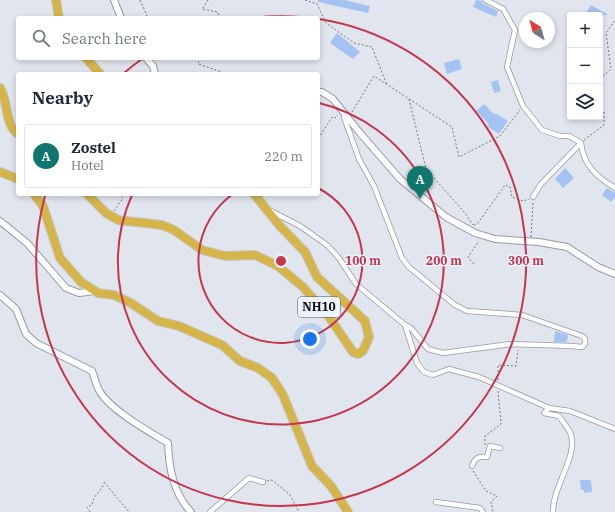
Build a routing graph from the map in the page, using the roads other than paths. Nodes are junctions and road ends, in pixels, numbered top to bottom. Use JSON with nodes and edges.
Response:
{"nodes":[{"id":1,"x":56,"y":0,"type":"edge"},
{"id":2,"x":114,"y":0,"type":"edge"},
{"id":3,"x":486,"y":0,"type":"edge"},
{"id":4,"x":60,"y":16,"type":"edge"},
{"id":5,"x":120,"y":16,"type":"edge"},
{"id":6,"x":88,"y":60,"type":"edge"},
{"id":7,"x":148,"y":60,"type":"edge"},
{"id":8,"x":98,"y":72,"type":"edge"},
{"id":9,"x":154,"y":72,"type":"edge"},
{"id":10,"x":0,"y":88,"type":"edge"},
{"id":11,"x":320,"y":92,"type":"edge"},
{"id":12,"x":338,"y":104,"type":"junction"},
{"id":13,"x":16,"y":132,"type":"edge"},
{"id":14,"x":581,"y":143,"type":"junction"},
{"id":15,"x":0,"y":172,"type":"edge"},
{"id":16,"x":16,"y":179,"type":"edge"},
{"id":17,"x":615,"y":188,"type":"edge"},
{"id":18,"x":36,"y":196,"type":"edge"},
{"id":19,"x":89,"y":196,"type":"edge"},
{"id":20,"x":256,"y":196,"type":"edge"},
{"id":21,"x":533,"y":197,"type":"road end"},
{"id":22,"x":267,"y":209,"type":"junction"},
{"id":23,"x":0,"y":221,"type":"edge"},
{"id":24,"x":615,"y":274,"type":"edge"},
{"id":25,"x":95,"y":291,"type":"junction"},
{"id":26,"x":0,"y":295,"type":"edge"},
{"id":27,"x":405,"y":325,"type":"junction"},
{"id":28,"x":549,"y":408,"type":"junction"},
{"id":29,"x":615,"y":429,"type":"edge"},
{"id":30,"x":500,"y":448,"type":"dead end"},
{"id":31,"x":472,"y":466,"type":"road end"},
{"id":32,"x":263,"y":482,"type":"road end"},
{"id":33,"x":436,"y":502,"type":"dead end"},
{"id":34,"x":191,"y":512,"type":"edge"},
{"id":35,"x":210,"y":512,"type":"edge"},
{"id":36,"x":348,"y":512,"type":"edge"},
{"id":37,"x":483,"y":512,"type":"edge"},
{"id":38,"x":553,"y":512,"type":"edge"}],
"edges":[{"from":1,"to":4,"type":"highway"},
{"from":2,"to":5,"type":"street"},
{"from":3,"to":14,"type":"street"},
{"from":6,"to":8,"type":"highway"},
{"from":7,"to":9,"type":"street"},
{"from":10,"to":13,"type":"highway"},
{"from":11,"to":12,"type":"street"},
{"from":12,"to":24,"type":"street"},
{"from":12,"to":27,"type":"street"},
{"from":14,"to":17,"type":"street"},
{"from":14,"to":21,"type":"street"},
{"from":15,"to":16,"type":"highway"},
{"from":18,"to":25,"type":"highway"},
{"from":19,"to":22,"type":"highway","number":"NH10"},
{"from":20,"to":22,"type":"highway","number":"NH10"},
{"from":22,"to":27,"type":"street"},
{"from":23,"to":25,"type":"street"},
{"from":25,"to":36,"type":"highway"},
{"from":26,"to":34,"type":"street"},
{"from":27,"to":28,"type":"street"},
{"from":28,"to":29,"type":"street"},
{"from":28,"to":38,"type":"street"},
{"from":30,"to":31,"type":"street"},
{"from":32,"to":35,"type":"street"},
{"from":33,"to":37,"type":"street"}]}
